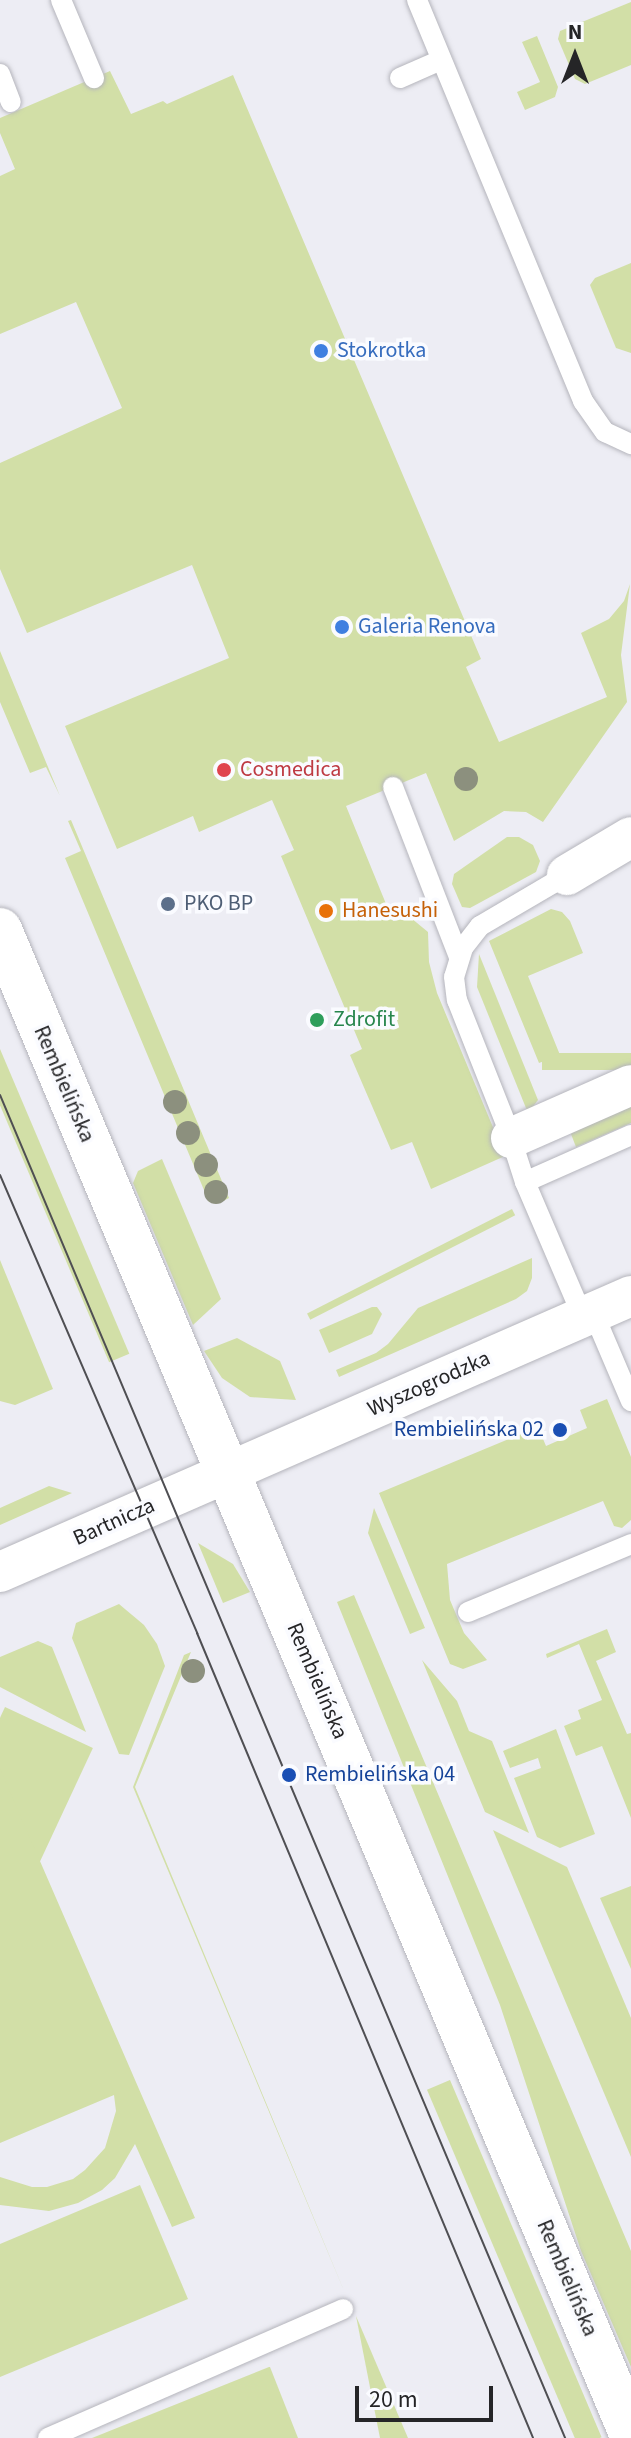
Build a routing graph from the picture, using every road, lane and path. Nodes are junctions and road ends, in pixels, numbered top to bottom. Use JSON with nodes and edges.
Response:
{"nodes":[{"id":1,"x":61,"y":0,"type":"edge"},
{"id":2,"x":417,"y":0,"type":"edge"},
{"id":3,"x":441,"y":60,"type":"junction"},
{"id":4,"x":0,"y":74,"type":"edge"},
{"id":5,"x":94,"y":78,"type":"dead end"},
{"id":6,"x":400,"y":78,"type":"dead end"},
{"id":7,"x":11,"y":102,"type":"dead end"},
{"id":8,"x":631,"y":444,"type":"edge"},
{"id":9,"x":393,"y":787,"type":"dead end"},
{"id":10,"x":631,"y":837,"type":"edge"},
{"id":11,"x":567,"y":875,"type":"joint"},
{"id":12,"x":0,"y":930,"type":"edge"},
{"id":13,"x":459,"y":957,"type":"junction"},
{"id":14,"x":631,"y":1085,"type":"edge"},
{"id":15,"x":631,"y":1135,"type":"edge"},
{"id":16,"x":511,"y":1138,"type":"junction"},
{"id":17,"x":525,"y":1182,"type":"junction"},
{"id":18,"x":631,"y":1296,"type":"edge"},
{"id":19,"x":588,"y":1314,"type":"junction"},
{"id":20,"x":631,"y":1401,"type":"edge"},
{"id":21,"x":228,"y":1472,"type":"junction"},
{"id":22,"x":631,"y":1544,"type":"edge"},
{"id":23,"x":0,"y":1572,"type":"edge"},
{"id":24,"x":468,"y":1612,"type":"dead end"},
{"id":25,"x":343,"y":2309,"type":"dead end"},
{"id":26,"x":631,"y":2433,"type":"edge"},
{"id":27,"x":48,"y":2438,"type":"edge"}],
"edges":[{"from":1,"to":5,"type":"lane"},
{"from":2,"to":3,"type":"lane"},
{"from":3,"to":6,"type":"lane"},
{"from":3,"to":8,"type":"lane"},
{"from":4,"to":7,"type":"lane"},
{"from":9,"to":13,"type":"lane"},
{"from":10,"to":11,"type":"street"},
{"from":11,"to":13,"type":"lane"},
{"from":12,"to":21,"type":"street","name":"Rembielińska"},
{"from":13,"to":16,"type":"lane"},
{"from":14,"to":16,"type":"street"},
{"from":15,"to":17,"type":"lane"},
{"from":16,"to":17,"type":"lane"},
{"from":17,"to":19,"type":"lane"},
{"from":18,"to":19,"type":"street","name":"Wyszogrodzka"},
{"from":19,"to":20,"type":"lane"},
{"from":19,"to":21,"type":"street","name":"Wyszogrodzka"},
{"from":21,"to":23,"type":"street","name":"Bartnicza"},
{"from":21,"to":26,"type":"street","name":"Rembielińska"},
{"from":22,"to":24,"type":"lane"},
{"from":25,"to":27,"type":"lane"}]}
